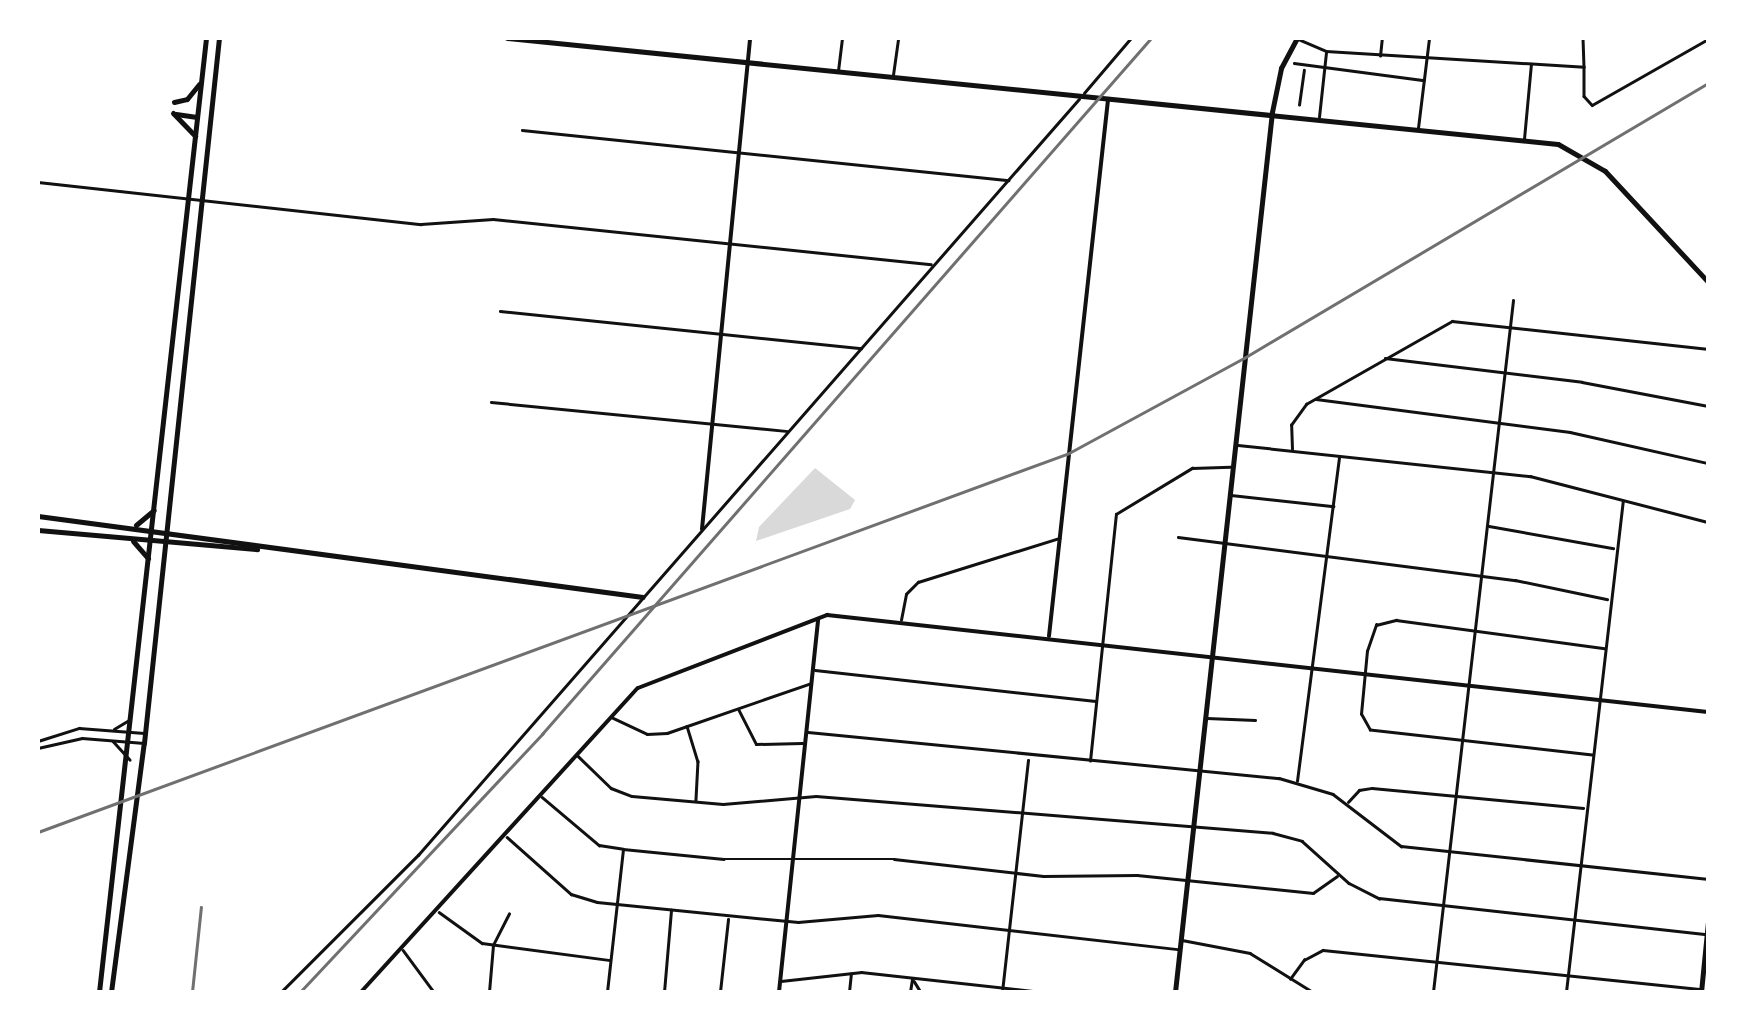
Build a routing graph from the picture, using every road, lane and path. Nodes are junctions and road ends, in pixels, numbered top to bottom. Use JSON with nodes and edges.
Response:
{"nodes":[{"id":1,"x":206,"y":38,"type":"edge"},
{"id":2,"x":219,"y":38,"type":"edge"},
{"id":3,"x":507,"y":38,"type":"edge"},
{"id":4,"x":750,"y":38,"type":"edge"},
{"id":5,"x":842,"y":38,"type":"edge"},
{"id":6,"x":898,"y":38,"type":"edge"},
{"id":7,"x":1132,"y":38,"type":"edge"},
{"id":8,"x":1297,"y":38,"type":"edge"},
{"id":9,"x":1382,"y":38,"type":"edge"},
{"id":10,"x":1429,"y":38,"type":"edge"},
{"id":11,"x":1582,"y":38,"type":"edge"},
{"id":12,"x":1708,"y":39,"type":"edge"},
{"id":13,"x":1701,"y":40,"type":"edge"},
{"id":14,"x":1326,"y":51,"type":"junction"},
{"id":15,"x":1380,"y":56,"type":"junction"},
{"id":16,"x":1428,"y":60,"type":"junction"},
{"id":17,"x":748,"y":61,"type":"junction"},
{"id":18,"x":1532,"y":62,"type":"junction"},
{"id":19,"x":1294,"y":64,"type":"dead end"},
{"id":20,"x":1584,"y":68,"type":"junction"},
{"id":21,"x":1304,"y":69,"type":"junction"},
{"id":22,"x":1324,"y":71,"type":"junction"},
{"id":23,"x":838,"y":72,"type":"junction"},
{"id":24,"x":893,"y":77,"type":"junction"},
{"id":25,"x":1424,"y":80,"type":"junction"},
{"id":26,"x":201,"y":82,"type":"junction"},
{"id":27,"x":1083,"y":94,"type":"junction"},
{"id":28,"x":1108,"y":97,"type":"junction"},
{"id":29,"x":199,"y":105,"type":"junction"},
{"id":30,"x":1299,"y":105,"type":"dead end"},
{"id":31,"x":1272,"y":112,"type":"junction"},
{"id":32,"x":198,"y":116,"type":"junction"},
{"id":33,"x":1319,"y":118,"type":"junction"},
{"id":34,"x":1418,"y":128,"type":"junction"},
{"id":35,"x":522,"y":130,"type":"dead end"},
{"id":36,"x":196,"y":137,"type":"junction"},
{"id":37,"x":1524,"y":139,"type":"junction"},
{"id":38,"x":740,"y":152,"type":"junction"},
{"id":39,"x":1008,"y":180,"type":"junction"},
{"id":40,"x":38,"y":182,"type":"edge"},
{"id":41,"x":189,"y":199,"type":"junction"},
{"id":42,"x":202,"y":201,"type":"junction"},
{"id":43,"x":730,"y":243,"type":"junction"},
{"id":44,"x":935,"y":264,"type":"junction"},
{"id":45,"x":1708,"y":282,"type":"edge"},
{"id":46,"x":1512,"y":302,"type":"dead end"},
{"id":47,"x":500,"y":311,"type":"dead end"},
{"id":48,"x":1511,"y":324,"type":"junction"},
{"id":49,"x":721,"y":333,"type":"junction"},
{"id":50,"x":861,"y":348,"type":"junction"},
{"id":51,"x":1708,"y":349,"type":"edge"},
{"id":52,"x":1383,"y":358,"type":"junction"},
{"id":53,"x":1504,"y":375,"type":"junction"},
{"id":54,"x":1314,"y":398,"type":"junction"},
{"id":55,"x":490,"y":402,"type":"dead end"},
{"id":56,"x":1708,"y":406,"type":"edge"},
{"id":57,"x":166,"y":421,"type":"junction"},
{"id":58,"x":178,"y":422,"type":"junction"},
{"id":59,"x":712,"y":423,"type":"junction"},
{"id":60,"x":1499,"y":424,"type":"junction"},
{"id":61,"x":788,"y":431,"type":"junction"},
{"id":62,"x":1235,"y":445,"type":"junction"},
{"id":63,"x":1292,"y":451,"type":"junction"},
{"id":64,"x":1339,"y":456,"type":"junction"},
{"id":65,"x":1708,"y":463,"type":"edge"},
{"id":66,"x":1233,"y":468,"type":"junction"},
{"id":67,"x":1493,"y":473,"type":"junction"},
{"id":68,"x":1230,"y":495,"type":"junction"},
{"id":69,"x":1623,"y":502,"type":"junction"},
{"id":70,"x":156,"y":503,"type":"junction"},
{"id":71,"x":1334,"y":506,"type":"junction"},
{"id":72,"x":38,"y":516,"type":"edge"},
{"id":73,"x":1708,"y":522,"type":"edge"},
{"id":74,"x":1487,"y":526,"type":"junction"},
{"id":75,"x":132,"y":527,"type":"junction"},
{"id":76,"x":702,"y":529,"type":"junction"},
{"id":77,"x":38,"y":530,"type":"edge"},
{"id":78,"x":153,"y":530,"type":"junction"},
{"id":79,"x":168,"y":532,"type":"junction"},
{"id":80,"x":1178,"y":537,"type":"dead end"},
{"id":81,"x":1059,"y":538,"type":"junction"},
{"id":82,"x":130,"y":540,"type":"junction"},
{"id":83,"x":152,"y":542,"type":"junction"},
{"id":84,"x":166,"y":544,"type":"junction"},
{"id":85,"x":1225,"y":546,"type":"junction"},
{"id":86,"x":260,"y":548,"type":"junction"},
{"id":87,"x":1615,"y":548,"type":"junction"},
{"id":88,"x":1329,"y":559,"type":"junction"},
{"id":89,"x":150,"y":563,"type":"junction"},
{"id":90,"x":1482,"y":576,"type":"junction"},
{"id":91,"x":643,"y":597,"type":"junction"},
{"id":92,"x":1609,"y":599,"type":"junction"},
{"id":93,"x":818,"y":618,"type":"junction"},
{"id":94,"x":901,"y":620,"type":"junction"},
{"id":95,"x":1476,"y":630,"type":"junction"},
{"id":96,"x":1048,"y":636,"type":"junction"},
{"id":97,"x":142,"y":637,"type":"junction"},
{"id":98,"x":156,"y":638,"type":"junction"},
{"id":99,"x":1102,"y":642,"type":"junction"},
{"id":100,"x":1604,"y":648,"type":"junction"},
{"id":101,"x":1212,"y":656,"type":"junction"},
{"id":102,"x":1312,"y":668,"type":"junction"},
{"id":103,"x":813,"y":670,"type":"junction"},
{"id":104,"x":139,"y":671,"type":"junction"},
{"id":105,"x":152,"y":672,"type":"junction"},
{"id":106,"x":1365,"y":674,"type":"junction"},
{"id":107,"x":812,"y":682,"type":"junction"},
{"id":108,"x":1470,"y":686,"type":"junction"},
{"id":109,"x":1598,"y":700,"type":"junction"},
{"id":110,"x":1096,"y":702,"type":"junction"},
{"id":111,"x":738,"y":708,"type":"junction"},
{"id":112,"x":135,"y":710,"type":"junction"},
{"id":113,"x":1708,"y":712,"type":"edge"},
{"id":114,"x":610,"y":716,"type":"junction"},
{"id":115,"x":1206,"y":718,"type":"junction"},
{"id":116,"x":1255,"y":720,"type":"dead end"},
{"id":117,"x":687,"y":726,"type":"junction"},
{"id":118,"x":114,"y":729,"type":"junction"},
{"id":119,"x":133,"y":732,"type":"junction"},
{"id":120,"x":806,"y":732,"type":"junction"},
{"id":121,"x":146,"y":733,"type":"junction"},
{"id":122,"x":112,"y":740,"type":"junction"},
{"id":123,"x":38,"y":741,"type":"edge"},
{"id":124,"x":132,"y":742,"type":"junction"},
{"id":125,"x":1462,"y":742,"type":"junction"},
{"id":126,"x":144,"y":743,"type":"junction"},
{"id":127,"x":805,"y":743,"type":"junction"},
{"id":128,"x":38,"y":748,"type":"edge"},
{"id":129,"x":577,"y":754,"type":"junction"},
{"id":130,"x":1592,"y":755,"type":"junction"},
{"id":131,"x":1028,"y":758,"type":"junction"},
{"id":132,"x":130,"y":760,"type":"junction"},
{"id":133,"x":1090,"y":762,"type":"junction"},
{"id":134,"x":1199,"y":770,"type":"junction"},
{"id":135,"x":1296,"y":781,"type":"junction"},
{"id":136,"x":541,"y":796,"type":"junction"},
{"id":137,"x":800,"y":796,"type":"junction"},
{"id":138,"x":1457,"y":796,"type":"junction"},
{"id":139,"x":696,"y":802,"type":"junction"},
{"id":140,"x":1347,"y":803,"type":"junction"},
{"id":141,"x":1586,"y":808,"type":"junction"},
{"id":142,"x":1022,"y":816,"type":"junction"},
{"id":143,"x":1193,"y":824,"type":"junction"},
{"id":144,"x":506,"y":836,"type":"junction"},
{"id":145,"x":623,"y":849,"type":"junction"},
{"id":146,"x":1452,"y":852,"type":"junction"},
{"id":147,"x":793,"y":856,"type":"junction"},
{"id":148,"x":1580,"y":864,"type":"junction"},
{"id":149,"x":1016,"y":873,"type":"junction"},
{"id":150,"x":1338,"y":875,"type":"junction"},
{"id":151,"x":1187,"y":879,"type":"junction"},
{"id":152,"x":1708,"y":879,"type":"edge"},
{"id":153,"x":616,"y":904,"type":"junction"},
{"id":154,"x":1445,"y":907,"type":"junction"},
{"id":155,"x":671,"y":910,"type":"junction"},
{"id":156,"x":440,"y":912,"type":"junction"},
{"id":157,"x":510,"y":914,"type":"dead end"},
{"id":158,"x":107,"y":916,"type":"junction"},
{"id":159,"x":728,"y":916,"type":"junction"},
{"id":160,"x":119,"y":917,"type":"junction"},
{"id":161,"x":1574,"y":918,"type":"junction"},
{"id":162,"x":786,"y":922,"type":"junction"},
{"id":163,"x":1708,"y":922,"type":"edge"},
{"id":164,"x":1010,"y":930,"type":"junction"},
{"id":165,"x":1707,"y":934,"type":"edge"},
{"id":166,"x":1180,"y":940,"type":"junction"},
{"id":167,"x":493,"y":945,"type":"junction"},
{"id":168,"x":403,"y":950,"type":"junction"},
{"id":169,"x":1179,"y":950,"type":"junction"},
{"id":170,"x":1707,"y":952,"type":"edge"},
{"id":171,"x":610,"y":960,"type":"junction"},
{"id":172,"x":1437,"y":962,"type":"junction"},
{"id":173,"x":851,"y":973,"type":"junction"},
{"id":174,"x":1568,"y":973,"type":"junction"},
{"id":175,"x":912,"y":978,"type":"junction"},
{"id":176,"x":1290,"y":979,"type":"junction"},
{"id":177,"x":780,"y":980,"type":"junction"},
{"id":178,"x":368,"y":990,"type":"edge"},
{"id":179,"x":1002,"y":990,"type":"edge"},
{"id":180,"x":1701,"y":991,"type":"edge"},
{"id":181,"x":99,"y":992,"type":"edge"},
{"id":182,"x":111,"y":992,"type":"edge"},
{"id":183,"x":281,"y":992,"type":"edge"},
{"id":184,"x":361,"y":992,"type":"edge"},
{"id":185,"x":434,"y":992,"type":"edge"},
{"id":186,"x":489,"y":992,"type":"edge"},
{"id":187,"x":607,"y":992,"type":"edge"},
{"id":188,"x":664,"y":992,"type":"edge"},
{"id":189,"x":720,"y":992,"type":"edge"},
{"id":190,"x":778,"y":992,"type":"edge"},
{"id":191,"x":848,"y":992,"type":"edge"},
{"id":192,"x":910,"y":992,"type":"edge"},
{"id":193,"x":921,"y":992,"type":"edge"},
{"id":194,"x":1041,"y":992,"type":"edge"},
{"id":195,"x":1175,"y":992,"type":"edge"},
{"id":196,"x":1313,"y":992,"type":"edge"},
{"id":197,"x":1433,"y":992,"type":"edge"},
{"id":198,"x":1566,"y":992,"type":"edge"}],
"edges":[{"from":1,"to":26,"type":"main road"},
{"from":2,"to":42,"type":"main road"},
{"from":3,"to":17,"type":"main road"},
{"from":4,"to":17,"type":"street"},
{"from":5,"to":23,"type":"street"},
{"from":6,"to":24,"type":"street"},
{"from":7,"to":27,"type":"street"},
{"from":8,"to":14,"type":"street"},
{"from":8,"to":31,"type":"main road"},
{"from":9,"to":15,"type":"street"},
{"from":10,"to":16,"type":"street"},
{"from":11,"to":20,"type":"street"},
{"from":12,"to":13,"type":"street"},
{"from":13,"to":20,"type":"street"},
{"from":14,"to":15,"type":"street"},
{"from":14,"to":22,"type":"street"},
{"from":15,"to":16,"type":"street"},
{"from":16,"to":18,"type":"street"},
{"from":16,"to":25,"type":"street"},
{"from":17,"to":23,"type":"main road"},
{"from":17,"to":38,"type":"street"},
{"from":18,"to":20,"type":"street"},
{"from":18,"to":37,"type":"street"},
{"from":19,"to":21,"type":"street"},
{"from":21,"to":22,"type":"street"},
{"from":21,"to":30,"type":"street"},
{"from":22,"to":25,"type":"street"},
{"from":22,"to":33,"type":"street"},
{"from":23,"to":24,"type":"main road"},
{"from":24,"to":27,"type":"main road"},
{"from":25,"to":34,"type":"street"},
{"from":26,"to":29,"type":"main road"},
{"from":26,"to":29,"type":"main road"},
{"from":27,"to":28,"type":"main road"},
{"from":27,"to":39,"type":"street"},
{"from":28,"to":31,"type":"main road"},
{"from":28,"to":81,"type":"street"},
{"from":29,"to":32,"type":"main road"},
{"from":31,"to":33,"type":"main road"},
{"from":31,"to":62,"type":"main road"},
{"from":32,"to":36,"type":"main road"},
{"from":32,"to":36,"type":"main road"},
{"from":33,"to":34,"type":"main road"},
{"from":34,"to":37,"type":"main road"},
{"from":35,"to":38,"type":"street"},
{"from":36,"to":41,"type":"main road"},
{"from":37,"to":45,"type":"main road"},
{"from":38,"to":39,"type":"street"},
{"from":38,"to":43,"type":"street"},
{"from":39,"to":44,"type":"street"},
{"from":40,"to":41,"type":"street"},
{"from":41,"to":42,"type":"street"},
{"from":41,"to":57,"type":"main road"},
{"from":42,"to":43,"type":"street"},
{"from":42,"to":58,"type":"main road"},
{"from":43,"to":44,"type":"street"},
{"from":43,"to":49,"type":"street"},
{"from":44,"to":50,"type":"street"},
{"from":46,"to":48,"type":"street"},
{"from":47,"to":49,"type":"street"},
{"from":48,"to":51,"type":"street"},
{"from":48,"to":52,"type":"street"},
{"from":48,"to":53,"type":"street"},
{"from":49,"to":50,"type":"street"},
{"from":49,"to":59,"type":"street"},
{"from":50,"to":61,"type":"street"},
{"from":52,"to":53,"type":"street"},
{"from":52,"to":54,"type":"street"},
{"from":53,"to":56,"type":"street"},
{"from":53,"to":60,"type":"street"},
{"from":54,"to":60,"type":"street"},
{"from":54,"to":63,"type":"street"},
{"from":55,"to":59,"type":"street"},
{"from":57,"to":58,"type":"main road"},
{"from":57,"to":70,"type":"main road"},
{"from":58,"to":79,"type":"main road"},
{"from":59,"to":61,"type":"street"},
{"from":59,"to":76,"type":"street"},
{"from":60,"to":65,"type":"street"},
{"from":60,"to":67,"type":"street"},
{"from":61,"to":76,"type":"street"},
{"from":62,"to":63,"type":"street"},
{"from":62,"to":66,"type":"main road"},
{"from":63,"to":64,"type":"street"},
{"from":64,"to":67,"type":"street"},
{"from":64,"to":71,"type":"street"},
{"from":66,"to":68,"type":"main road"},
{"from":66,"to":99,"type":"street"},
{"from":67,"to":69,"type":"street"},
{"from":67,"to":74,"type":"street"},
{"from":68,"to":71,"type":"street"},
{"from":68,"to":85,"type":"main road"},
{"from":69,"to":73,"type":"street"},
{"from":69,"to":87,"type":"street"},
{"from":70,"to":75,"type":"main road"},
{"from":70,"to":78,"type":"main road"},
{"from":71,"to":88,"type":"street"},
{"from":72,"to":75,"type":"main road"},
{"from":74,"to":87,"type":"street"},
{"from":74,"to":90,"type":"street"},
{"from":75,"to":78,"type":"main road"},
{"from":76,"to":91,"type":"street"},
{"from":77,"to":82,"type":"main road"},
{"from":78,"to":79,"type":"main road"},
{"from":78,"to":83,"type":"main road"},
{"from":79,"to":84,"type":"main road"},
{"from":79,"to":86,"type":"main road"},
{"from":80,"to":85,"type":"street"},
{"from":81,"to":94,"type":"street"},
{"from":81,"to":96,"type":"street"},
{"from":82,"to":83,"type":"main road"},
{"from":82,"to":89,"type":"main road"},
{"from":83,"to":84,"type":"main road"},
{"from":83,"to":89,"type":"main road"},
{"from":84,"to":86,"type":"main road"},
{"from":84,"to":98,"type":"main road"},
{"from":85,"to":88,"type":"street"},
{"from":85,"to":101,"type":"main road"},
{"from":86,"to":91,"type":"main road"},
{"from":87,"to":92,"type":"street"},
{"from":88,"to":90,"type":"street"},
{"from":88,"to":102,"type":"street"},
{"from":89,"to":97,"type":"main road"},
{"from":90,"to":92,"type":"street"},
{"from":90,"to":95,"type":"street"},
{"from":91,"to":183,"type":"street"},
{"from":92,"to":100,"type":"street"},
{"from":93,"to":94,"type":"street"},
{"from":93,"to":103,"type":"street"},
{"from":93,"to":114,"type":"street"},
{"from":94,"to":96,"type":"street"},
{"from":95,"to":100,"type":"street"},
{"from":95,"to":106,"type":"street"},
{"from":95,"to":108,"type":"street"},
{"from":96,"to":99,"type":"street"},
{"from":97,"to":98,"type":"main road"},
{"from":97,"to":104,"type":"main road"},
{"from":98,"to":105,"type":"main road"},
{"from":99,"to":101,"type":"street"},
{"from":99,"to":110,"type":"street"},
{"from":100,"to":109,"type":"street"},
{"from":101,"to":102,"type":"street"},
{"from":101,"to":115,"type":"main road"},
{"from":102,"to":106,"type":"street"},
{"from":102,"to":135,"type":"street"},
{"from":103,"to":107,"type":"street"},
{"from":103,"to":110,"type":"street"},
{"from":104,"to":105,"type":"main road"},
{"from":104,"to":112,"type":"main road"},
{"from":105,"to":121,"type":"main road"},
{"from":106,"to":108,"type":"street"},
{"from":106,"to":125,"type":"street"},
{"from":107,"to":111,"type":"street"},
{"from":107,"to":120,"type":"street"},
{"from":108,"to":109,"type":"street"},
{"from":108,"to":125,"type":"street"},
{"from":109,"to":113,"type":"street"},
{"from":109,"to":130,"type":"street"},
{"from":110,"to":133,"type":"street"},
{"from":111,"to":117,"type":"street"},
{"from":111,"to":127,"type":"street"},
{"from":112,"to":118,"type":"street"},
{"from":112,"to":119,"type":"main road"},
{"from":114,"to":117,"type":"street"},
{"from":114,"to":129,"type":"street"},
{"from":115,"to":116,"type":"street"},
{"from":115,"to":134,"type":"main road"},
{"from":117,"to":139,"type":"street"},
{"from":118,"to":119,"type":"street"},
{"from":118,"to":123,"type":"street"},
{"from":119,"to":121,"type":"street"},
{"from":119,"to":124,"type":"main road"},
{"from":120,"to":127,"type":"street"},
{"from":120,"to":131,"type":"street"},
{"from":121,"to":126,"type":"main road"},
{"from":122,"to":124,"type":"street"},
{"from":122,"to":128,"type":"street"},
{"from":122,"to":132,"type":"street"},
{"from":124,"to":126,"type":"street"},
{"from":124,"to":132,"type":"main road"},
{"from":125,"to":130,"type":"street"},
{"from":125,"to":138,"type":"street"},
{"from":126,"to":160,"type":"main road"},
{"from":127,"to":137,"type":"street"},
{"from":129,"to":136,"type":"street"},
{"from":129,"to":139,"type":"street"},
{"from":130,"to":141,"type":"street"},
{"from":131,"to":133,"type":"street"},
{"from":131,"to":142,"type":"street"},
{"from":132,"to":158,"type":"main road"},
{"from":133,"to":134,"type":"street"},
{"from":134,"to":135,"type":"street"},
{"from":134,"to":143,"type":"main road"},
{"from":135,"to":140,"type":"street"},
{"from":136,"to":144,"type":"street"},
{"from":136,"to":145,"type":"street"},
{"from":137,"to":139,"type":"street"},
{"from":137,"to":142,"type":"street"},
{"from":137,"to":147,"type":"street"},
{"from":138,"to":140,"type":"street"},
{"from":138,"to":141,"type":"street"},
{"from":138,"to":146,"type":"street"},
{"from":140,"to":146,"type":"street"},
{"from":141,"to":148,"type":"street"},
{"from":142,"to":143,"type":"street"},
{"from":142,"to":149,"type":"street"},
{"from":143,"to":150,"type":"street"},
{"from":143,"to":151,"type":"main road"},
{"from":144,"to":153,"type":"street"},
{"from":144,"to":156,"type":"street"},
{"from":145,"to":147,"type":"street"},
{"from":145,"to":153,"type":"street"},
{"from":146,"to":148,"type":"street"},
{"from":146,"to":154,"type":"street"},
{"from":147,"to":149,"type":"street"},
{"from":147,"to":162,"type":"street"},
{"from":148,"to":152,"type":"street"},
{"from":148,"to":161,"type":"street"},
{"from":149,"to":151,"type":"street"},
{"from":149,"to":164,"type":"street"},
{"from":150,"to":151,"type":"street"},
{"from":150,"to":154,"type":"street"},
{"from":151,"to":166,"type":"main road"},
{"from":153,"to":155,"type":"street"},
{"from":153,"to":171,"type":"street"},
{"from":154,"to":161,"type":"street"},
{"from":154,"to":172,"type":"street"},
{"from":155,"to":159,"type":"street"},
{"from":155,"to":188,"type":"street"},
{"from":156,"to":167,"type":"street"},
{"from":156,"to":168,"type":"street"},
{"from":157,"to":167,"type":"street"},
{"from":158,"to":160,"type":"main road"},
{"from":158,"to":181,"type":"main road"},
{"from":159,"to":162,"type":"street"},
{"from":159,"to":189,"type":"street"},
{"from":160,"to":182,"type":"main road"},
{"from":161,"to":165,"type":"street"},
{"from":161,"to":174,"type":"street"},
{"from":162,"to":164,"type":"street"},
{"from":162,"to":177,"type":"street"},
{"from":163,"to":165,"type":"main road"},
{"from":164,"to":169,"type":"street"},
{"from":164,"to":179,"type":"street"},
{"from":165,"to":170,"type":"main road"},
{"from":166,"to":169,"type":"main road"},
{"from":166,"to":176,"type":"street"},
{"from":167,"to":171,"type":"street"},
{"from":167,"to":186,"type":"street"},
{"from":168,"to":178,"type":"street"},
{"from":168,"to":185,"type":"street"},
{"from":169,"to":195,"type":"main road"},
{"from":170,"to":180,"type":"main road"},
{"from":171,"to":187,"type":"street"},
{"from":172,"to":174,"type":"street"},
{"from":172,"to":176,"type":"street"},
{"from":172,"to":197,"type":"street"},
{"from":173,"to":175,"type":"street"},
{"from":173,"to":177,"type":"street"},
{"from":173,"to":191,"type":"street"},
{"from":174,"to":180,"type":"street"},
{"from":174,"to":198,"type":"street"},
{"from":175,"to":179,"type":"street"},
{"from":175,"to":192,"type":"street"},
{"from":175,"to":193,"type":"street"},
{"from":176,"to":196,"type":"street"},
{"from":177,"to":190,"type":"street"},
{"from":178,"to":184,"type":"street"},
{"from":179,"to":194,"type":"street"}]}
